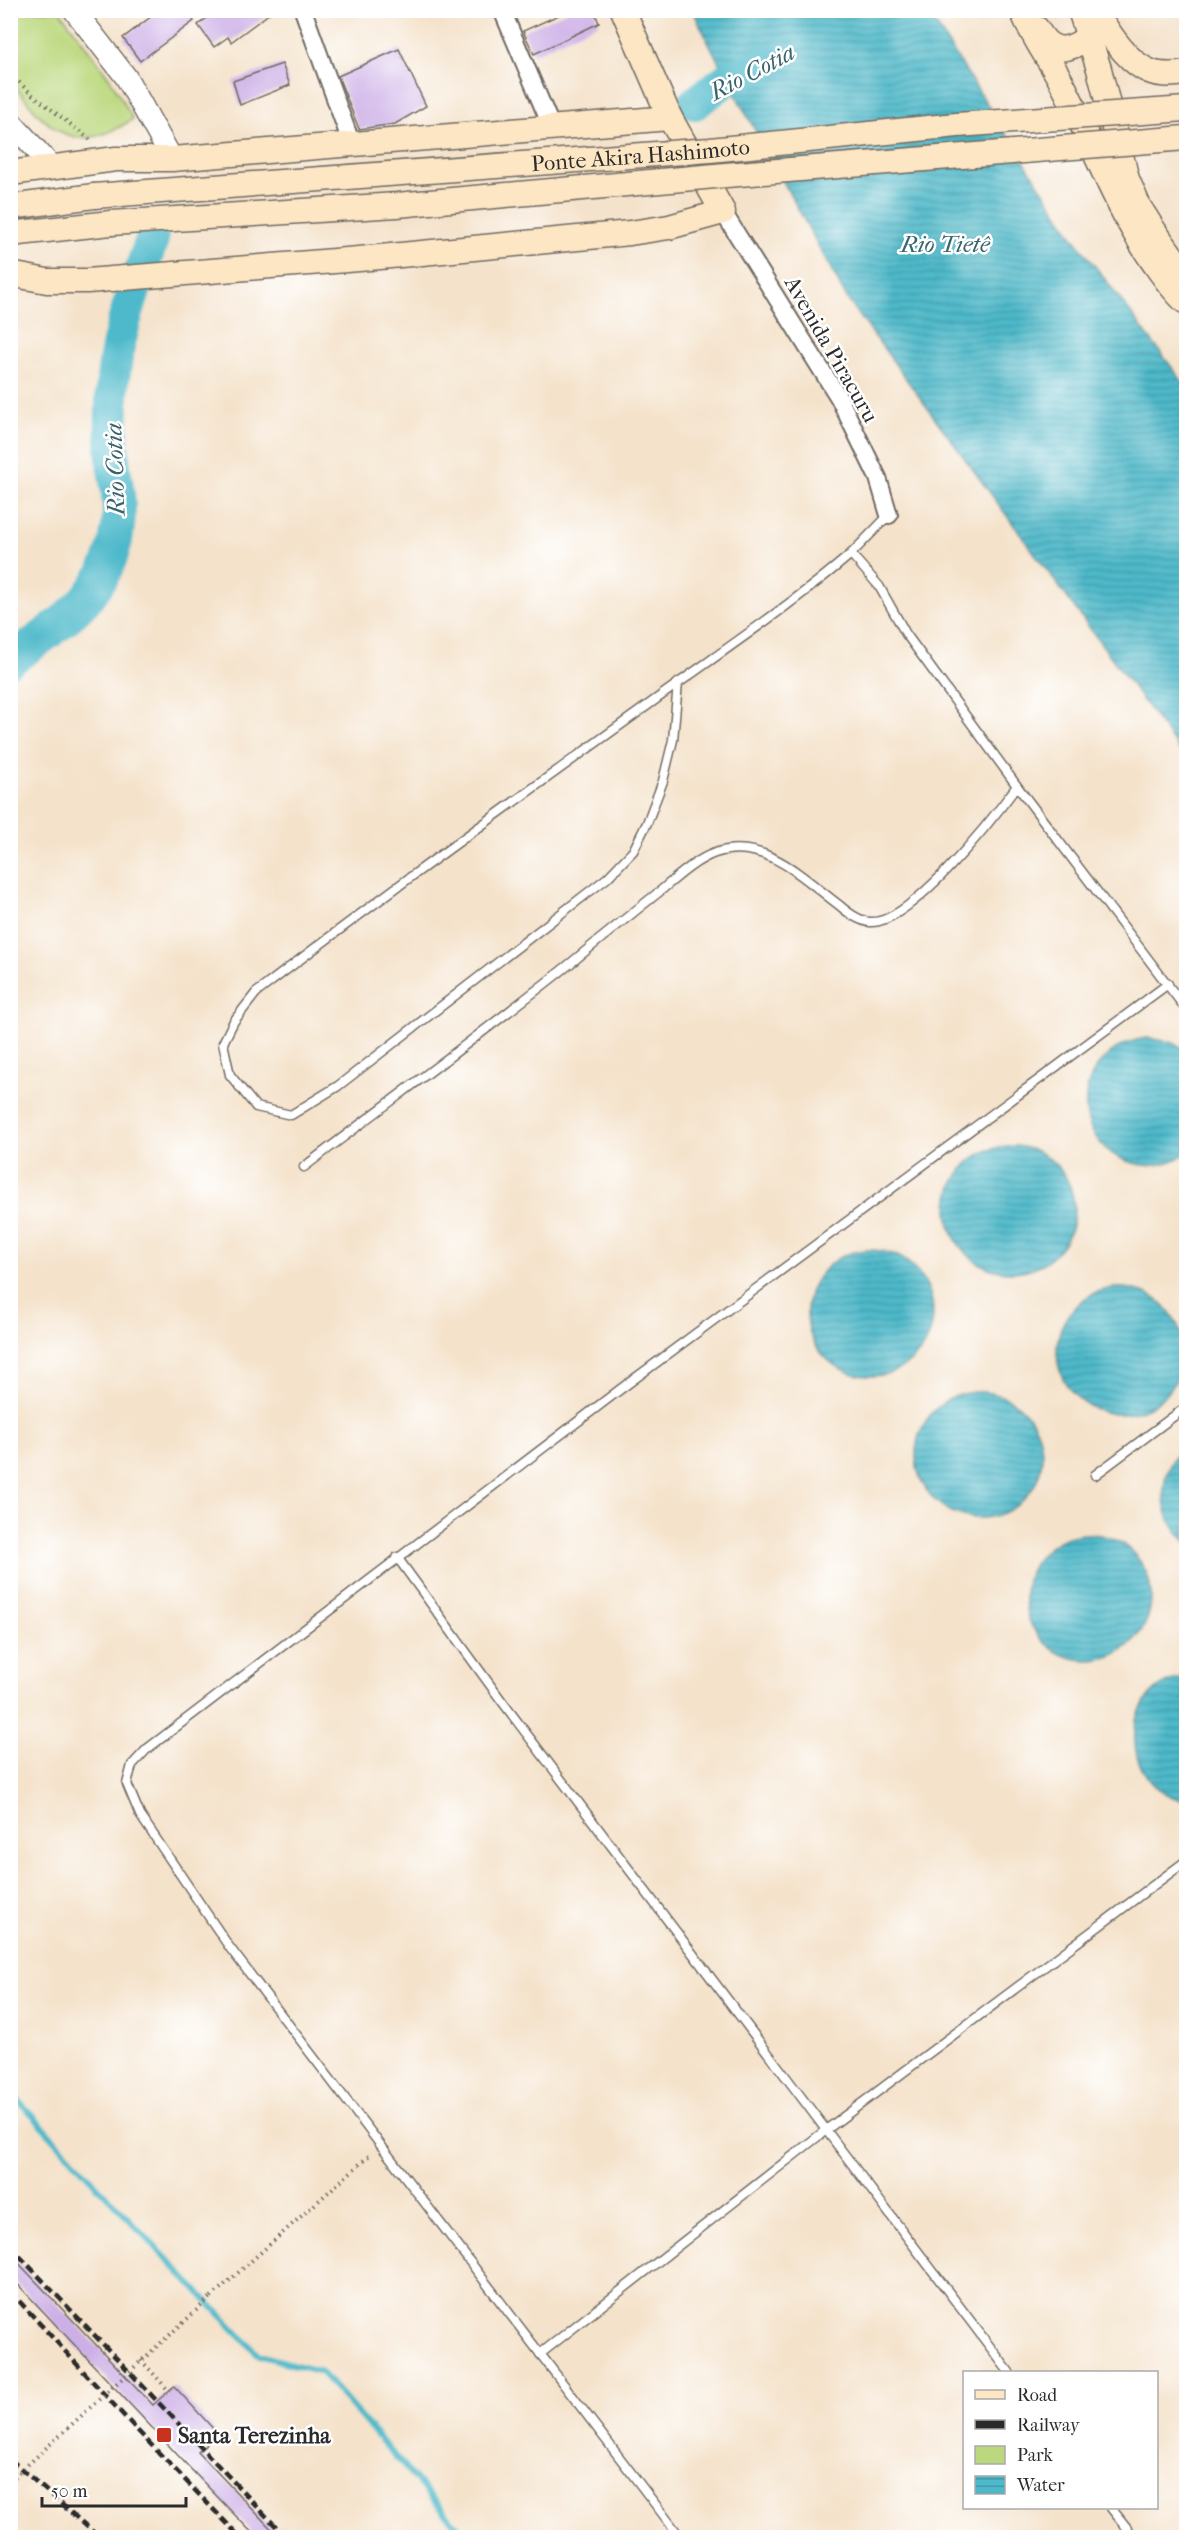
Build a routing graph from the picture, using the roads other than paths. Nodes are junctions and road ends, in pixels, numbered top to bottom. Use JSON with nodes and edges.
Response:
{"nodes":[{"id":1,"x":74,"y":10,"type":"edge"},
{"id":2,"x":303,"y":10,"type":"edge"},
{"id":3,"x":502,"y":10,"type":"edge"},
{"id":4,"x":623,"y":10,"type":"edge"},
{"id":5,"x":1022,"y":10,"type":"edge"},
{"id":6,"x":1028,"y":10,"type":"edge"},
{"id":7,"x":1080,"y":10,"type":"edge"},
{"id":8,"x":1095,"y":10,"type":"edge"},
{"id":9,"x":1088,"y":38,"type":"junction"},
{"id":10,"x":648,"y":68,"type":"junction"},
{"id":11,"x":1186,"y":74,"type":"edge"},
{"id":12,"x":1186,"y":108,"type":"edge"},
{"id":13,"x":670,"y":118,"type":"junction"},
{"id":14,"x":10,"y":121,"type":"edge"},
{"id":15,"x":618,"y":122,"type":"junction"},
{"id":16,"x":552,"y":128,"type":"junction"},
{"id":17,"x":1186,"y":138,"type":"edge"},
{"id":18,"x":351,"y":142,"type":"junction"},
{"id":19,"x":172,"y":159,"type":"junction"},
{"id":20,"x":52,"y":167,"type":"junction"},
{"id":21,"x":10,"y":172,"type":"edge"},
{"id":22,"x":10,"y":207,"type":"edge"},
{"id":23,"x":723,"y":212,"type":"junction"},
{"id":24,"x":1155,"y":232,"type":"junction"},
{"id":25,"x":10,"y":234,"type":"edge"},
{"id":26,"x":1186,"y":256,"type":"edge"},
{"id":27,"x":10,"y":274,"type":"edge"},
{"id":28,"x":1186,"y":276,"type":"edge"},
{"id":29,"x":1186,"y":302,"type":"edge"},
{"id":30,"x":889,"y":515,"type":"joint"},
{"id":31,"x":851,"y":554,"type":"junction"},
{"id":32,"x":678,"y":682,"type":"junction"},
{"id":33,"x":1017,"y":786,"type":"junction"},
{"id":34,"x":1168,"y":984,"type":"junction"},
{"id":35,"x":1186,"y":1009,"type":"edge"},
{"id":36,"x":304,"y":1167,"type":"dead end"},
{"id":37,"x":1186,"y":1407,"type":"edge"},
{"id":38,"x":1095,"y":1475,"type":"dead end"},
{"id":39,"x":397,"y":1557,"type":"junction"},
{"id":40,"x":1186,"y":1861,"type":"edge"},
{"id":41,"x":826,"y":2130,"type":"junction"},
{"id":42,"x":540,"y":2354,"type":"junction"},
{"id":43,"x":1007,"y":2371,"type":"edge"},
{"id":44,"x":1112,"y":2509,"type":"edge"},
{"id":45,"x":681,"y":2538,"type":"edge"},
{"id":46,"x":1135,"y":2538,"type":"edge"}],
"edges":[{"from":1,"to":19,"type":"street"},
{"from":2,"to":18,"type":"street"},
{"from":3,"to":16,"type":"street"},
{"from":4,"to":10,"type":"main road"},
{"from":5,"to":29,"type":"main road"},
{"from":6,"to":9,"type":"main road"},
{"from":7,"to":9,"type":"main road"},
{"from":8,"to":11,"type":"main road"},
{"from":9,"to":24,"type":"main road"},
{"from":10,"to":13,"type":"main road"},
{"from":10,"to":15,"type":"main road"},
{"from":12,"to":22,"type":"main road","name":"Ponte Akira Hashimoto","bridge":true},
{"from":13,"to":15,"type":"main road"},
{"from":13,"to":23,"type":"main road"},
{"from":14,"to":20,"type":"street"},
{"from":15,"to":16,"type":"main road"},
{"from":16,"to":18,"type":"main road"},
{"from":17,"to":25,"type":"main road","name":"Ponte Akira Hashimoto","bridge":true},
{"from":18,"to":19,"type":"main road"},
{"from":19,"to":20,"type":"main road"},
{"from":20,"to":21,"type":"main road"},
{"from":23,"to":27,"type":"main road"},
{"from":23,"to":30,"type":"street","name":"Avenida Piracuru"},
{"from":24,"to":26,"type":"main road"},
{"from":24,"to":28,"type":"main road"},
{"from":30,"to":31,"type":"lane"},
{"from":31,"to":32,"type":"lane"},
{"from":31,"to":33,"type":"lane"},
{"from":32,"to":32,"type":"lane"},
{"from":33,"to":34,"type":"lane"},
{"from":33,"to":36,"type":"lane"},
{"from":34,"to":35,"type":"lane"},
{"from":34,"to":39,"type":"lane"},
{"from":37,"to":38,"type":"lane"},
{"from":39,"to":41,"type":"lane"},
{"from":39,"to":42,"type":"lane"},
{"from":40,"to":41,"type":"lane"},
{"from":41,"to":42,"type":"lane"},
{"from":41,"to":43,"type":"lane"},
{"from":42,"to":45,"type":"lane"},
{"from":44,"to":46,"type":"lane"}]}
